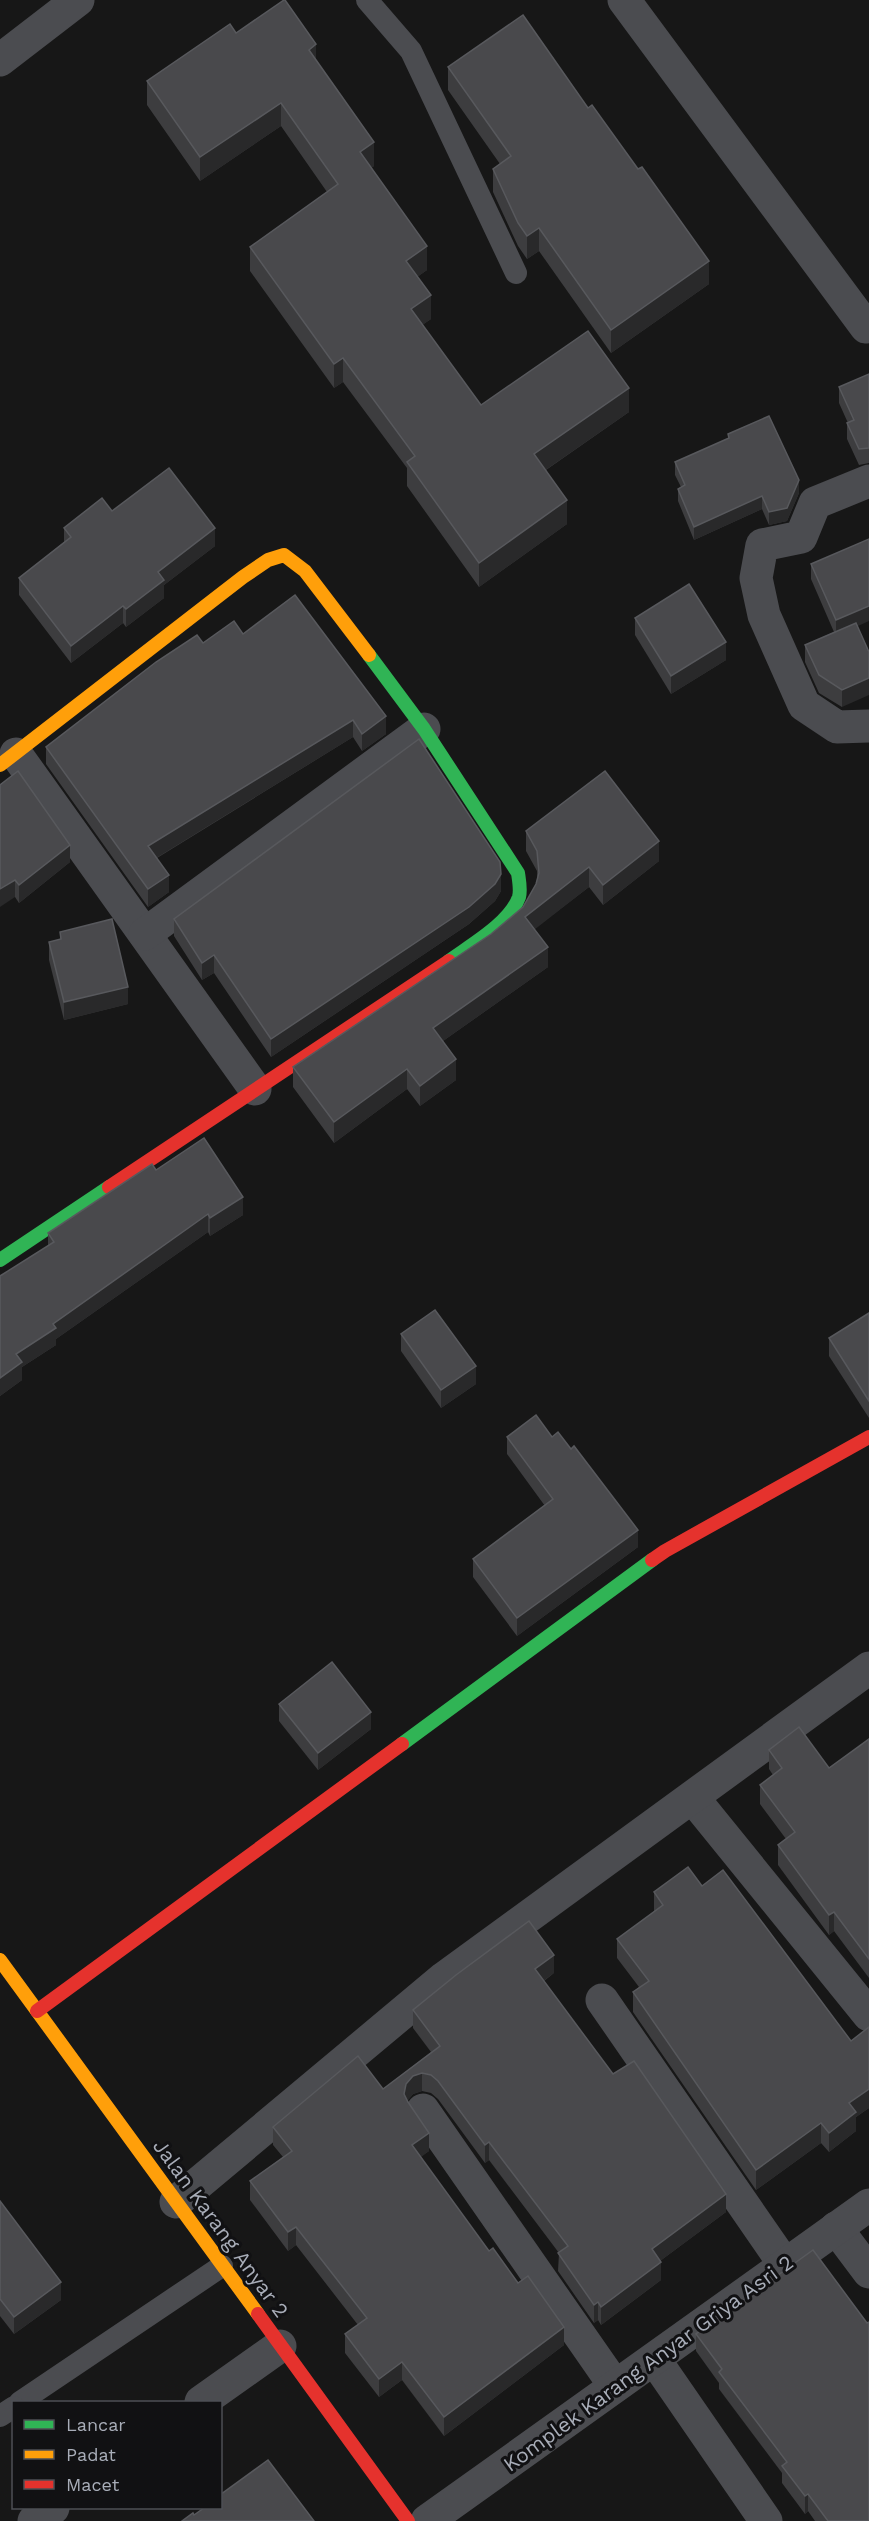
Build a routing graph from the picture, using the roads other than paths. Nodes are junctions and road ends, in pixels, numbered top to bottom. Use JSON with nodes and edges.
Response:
{"nodes":[{"id":1,"x":78,"y":0,"type":"edge"},
{"id":2,"x":367,"y":0,"type":"edge"},
{"id":3,"x":624,"y":0,"type":"edge"},
{"id":4,"x":0,"y":60,"type":"edge"},
{"id":5,"x":516,"y":273,"type":"dead end"},
{"id":6,"x":866,"y":327,"type":"dead end"},
{"id":7,"x":869,"y":481,"type":"edge"},
{"id":8,"x":869,"y":726,"type":"edge"},
{"id":9,"x":424,"y":729,"type":"junction"},
{"id":10,"x":8,"y":760,"type":"edge"},
{"id":11,"x":145,"y":934,"type":"junction"},
{"id":12,"x":255,"y":1089,"type":"junction"},
{"id":13,"x":3,"y":1251,"type":"edge"},
{"id":14,"x":869,"y":1437,"type":"edge"},
{"id":15,"x":868,"y":1672,"type":"edge"},
{"id":16,"x":693,"y":1798,"type":"junction"},
{"id":17,"x":0,"y":1960,"type":"edge"},
{"id":18,"x":602,"y":2000,"type":"dead end"},
{"id":19,"x":37,"y":2011,"type":"junction"},
{"id":20,"x":869,"y":2015,"type":"edge"},
{"id":21,"x":423,"y":2110,"type":"dead end"},
{"id":22,"x":176,"y":2202,"type":"junction"},
{"id":23,"x":869,"y":2205,"type":"edge"},
{"id":24,"x":836,"y":2228,"type":"junction"},
{"id":25,"x":785,"y":2265,"type":"junction"},
{"id":26,"x":222,"y":2266,"type":"junction"},
{"id":27,"x":869,"y":2272,"type":"edge"},
{"id":28,"x":280,"y":2346,"type":"junction"},
{"id":29,"x":656,"y":2360,"type":"junction"},
{"id":30,"x":615,"y":2386,"type":"junction"},
{"id":31,"x":23,"y":2401,"type":"edge"},
{"id":32,"x":204,"y":2401,"type":"edge"},
{"id":33,"x":52,"y":2509,"type":"edge"},
{"id":34,"x":34,"y":2521,"type":"edge"},
{"id":35,"x":408,"y":2521,"type":"edge"},
{"id":36,"x":427,"y":2521,"type":"edge"},
{"id":37,"x":766,"y":2521,"type":"edge"}],
"edges":[{"from":1,"to":4,"type":"street"},
{"from":2,"to":5,"type":"lane"},
{"from":3,"to":6,"type":"street"},
{"from":7,"to":8,"type":"street"},
{"from":9,"to":10,"type":"street"},
{"from":9,"to":11,"type":"street"},
{"from":9,"to":12,"type":"street"},
{"from":10,"to":11,"type":"street"},
{"from":11,"to":12,"type":"street"},
{"from":12,"to":13,"type":"street"},
{"from":14,"to":19,"type":"street"},
{"from":15,"to":16,"type":"street"},
{"from":16,"to":20,"type":"street"},
{"from":16,"to":22,"type":"street"},
{"from":17,"to":19,"type":"street","name":"Jalan Karang Anyar 2"},
{"from":18,"to":25,"type":"street"},
{"from":19,"to":22,"type":"street","name":"Jalan Karang Anyar 2"},
{"from":21,"to":30,"type":"street"},
{"from":22,"to":26,"type":"street","name":"Jalan Karang Anyar 2"},
{"from":23,"to":24,"type":"street","name":"Komplek Karang Anyar Griya Asri 2"},
{"from":24,"to":25,"type":"street","name":"Komplek Karang Anyar Griya Asri 2"},
{"from":24,"to":27,"type":"street"},
{"from":25,"to":29,"type":"street","name":"Komplek Karang Anyar Griya Asri 2"},
{"from":26,"to":28,"type":"street","name":"Jalan Karang Anyar 2"},
{"from":26,"to":31,"type":"lane"},
{"from":28,"to":32,"type":"street"},
{"from":28,"to":35,"type":"street","name":"Jalan Karang Anyar 2"},
{"from":29,"to":30,"type":"street","name":"Komplek Karang Anyar Griya Asri 2"},
{"from":29,"to":37,"type":"street"},
{"from":30,"to":36,"type":"street","name":"Komplek Karang Anyar Griya Asri 2"},
{"from":33,"to":34,"type":"street"}]}
